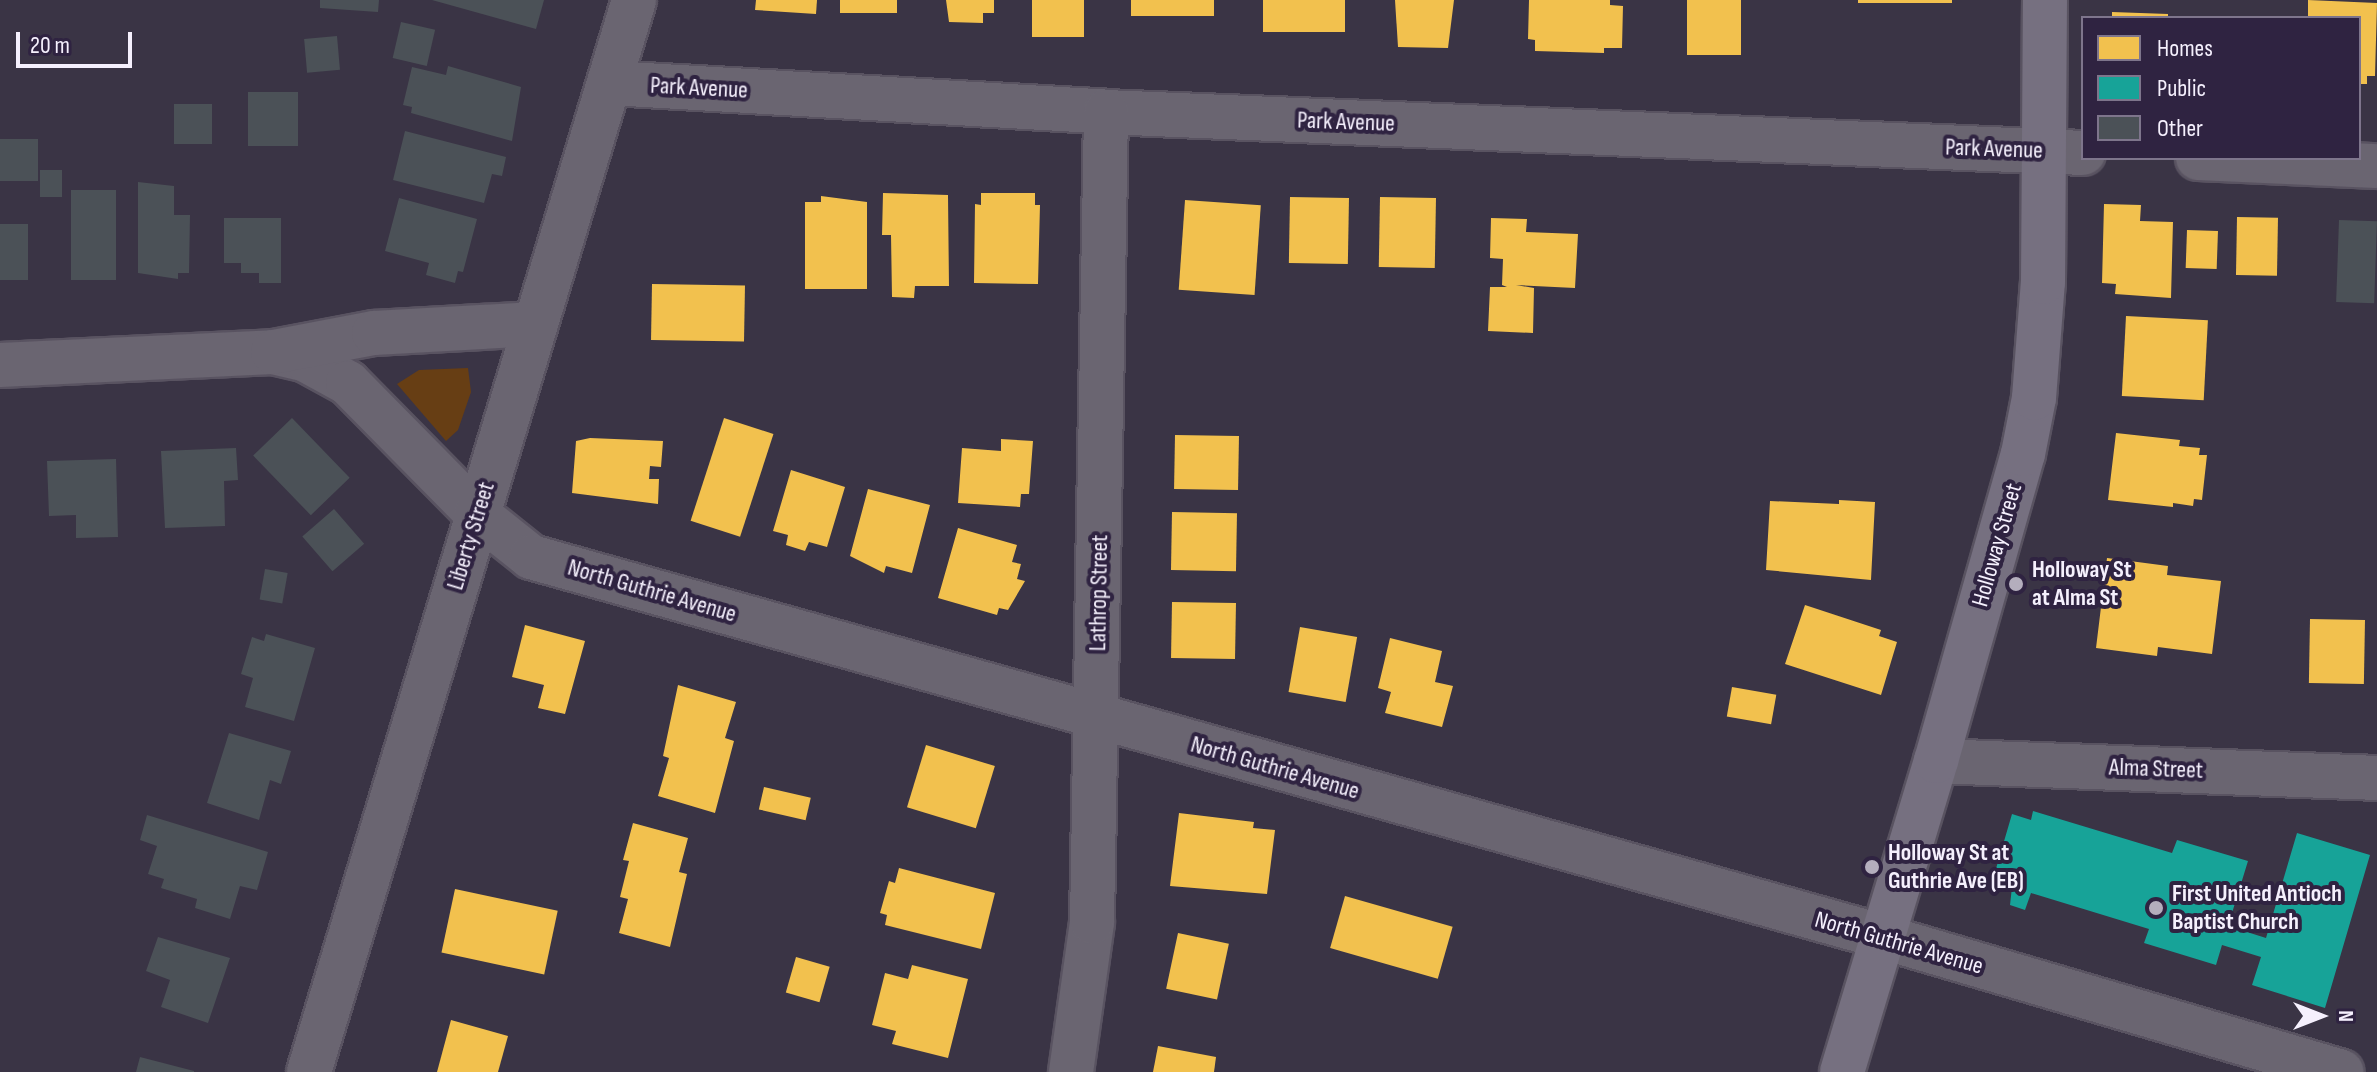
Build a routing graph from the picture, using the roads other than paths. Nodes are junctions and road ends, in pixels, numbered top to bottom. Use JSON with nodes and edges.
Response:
{"nodes":[{"id":1,"x":634,"y":0,"type":"edge"},
{"id":2,"x":2045,"y":0,"type":"edge"},
{"id":3,"x":610,"y":83,"type":"junction"},
{"id":4,"x":1106,"y":112,"type":"junction"},
{"id":5,"x":2063,"y":152,"type":"edge"},
{"id":6,"x":2243,"y":160,"type":"edge"},
{"id":7,"x":2377,"y":166,"type":"edge"},
{"id":8,"x":536,"y":324,"type":"junction"},
{"id":9,"x":273,"y":352,"type":"junction"},
{"id":10,"x":0,"y":365,"type":"edge"},
{"id":11,"x":477,"y":514,"type":"junction"},
{"id":12,"x":1097,"y":718,"type":"junction"},
{"id":13,"x":1936,"y":761,"type":"junction"},
{"id":14,"x":2377,"y":778,"type":"edge"},
{"id":15,"x":1880,"y":936,"type":"junction"},
{"id":16,"x":309,"y":1072,"type":"edge"},
{"id":17,"x":1071,"y":1072,"type":"edge"},
{"id":18,"x":1842,"y":1072,"type":"edge"},
{"id":19,"x":2341,"y":1072,"type":"edge"}],
"edges":[{"from":1,"to":3,"type":"street","name":"Liberty Street"},
{"from":2,"to":5,"type":"main road","name":"Holloway Street"},
{"from":3,"to":4,"type":"street","name":"Park Avenue"},
{"from":3,"to":8,"type":"street","name":"Liberty Street"},
{"from":4,"to":5,"type":"street","name":"Park Avenue"},
{"from":4,"to":12,"type":"street","name":"Lathrop Street"},
{"from":5,"to":13,"type":"main road","name":"Holloway Street"},
{"from":6,"to":7,"type":"street"},
{"from":8,"to":9,"type":"street","name":"North Guthrie Avenue"},
{"from":8,"to":11,"type":"street","name":"Liberty Street"},
{"from":9,"to":10,"type":"street","name":"North Guthrie Avenue"},
{"from":9,"to":11,"type":"street","name":"North Guthrie Avenue"},
{"from":11,"to":12,"type":"street","name":"North Guthrie Avenue"},
{"from":11,"to":16,"type":"street","name":"Liberty Street"},
{"from":12,"to":15,"type":"street","name":"North Guthrie Avenue"},
{"from":12,"to":17,"type":"street","name":"Lathrop Street"},
{"from":13,"to":14,"type":"street","name":"Alma Street"},
{"from":13,"to":15,"type":"main road","name":"Holloway Street"},
{"from":15,"to":18,"type":"main road","name":"Holloway Street"},
{"from":15,"to":19,"type":"street","name":"North Guthrie Avenue"}]}
